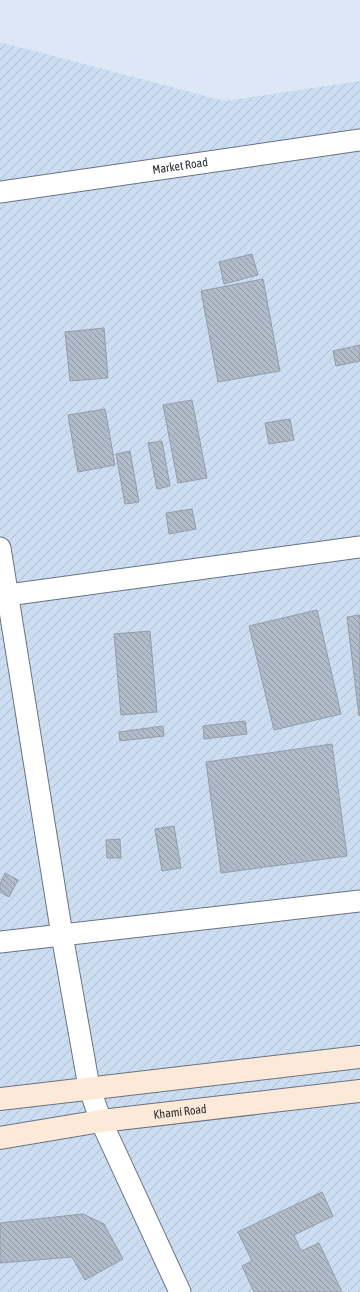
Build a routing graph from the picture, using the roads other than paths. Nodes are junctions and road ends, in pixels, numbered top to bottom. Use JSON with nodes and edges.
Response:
{"nodes":[{"id":1,"x":360,"y":140,"type":"edge"},
{"id":2,"x":0,"y":192,"type":"edge"},
{"id":3,"x":360,"y":546,"type":"edge"},
{"id":4,"x":0,"y":548,"type":"edge"},
{"id":5,"x":4,"y":596,"type":"edge"},
{"id":6,"x":360,"y":901,"type":"edge"},
{"id":7,"x":62,"y":934,"type":"junction"},
{"id":8,"x":0,"y":942,"type":"edge"},
{"id":9,"x":360,"y":1057,"type":"edge"},
{"id":10,"x":89,"y":1087,"type":"junction"},
{"id":11,"x":360,"y":1091,"type":"edge"},
{"id":12,"x":0,"y":1099,"type":"edge"},
{"id":13,"x":101,"y":1121,"type":"junction"},
{"id":14,"x":0,"y":1138,"type":"edge"},
{"id":15,"x":180,"y":1292,"type":"edge"}],
"edges":[{"from":1,"to":2,"type":"street","name":"Market Road"},
{"from":3,"to":5,"type":"street"},
{"from":4,"to":5,"type":"street"},
{"from":5,"to":7,"type":"street"},
{"from":6,"to":7,"type":"street"},
{"from":7,"to":8,"type":"street"},
{"from":7,"to":10,"type":"street"},
{"from":9,"to":10,"type":"main road"},
{"from":10,"to":12,"type":"main road"},
{"from":10,"to":13,"type":"street"},
{"from":11,"to":13,"type":"main road","name":"Khami Road"},
{"from":13,"to":14,"type":"main road","name":"Khami Road"},
{"from":13,"to":15,"type":"street"}]}
